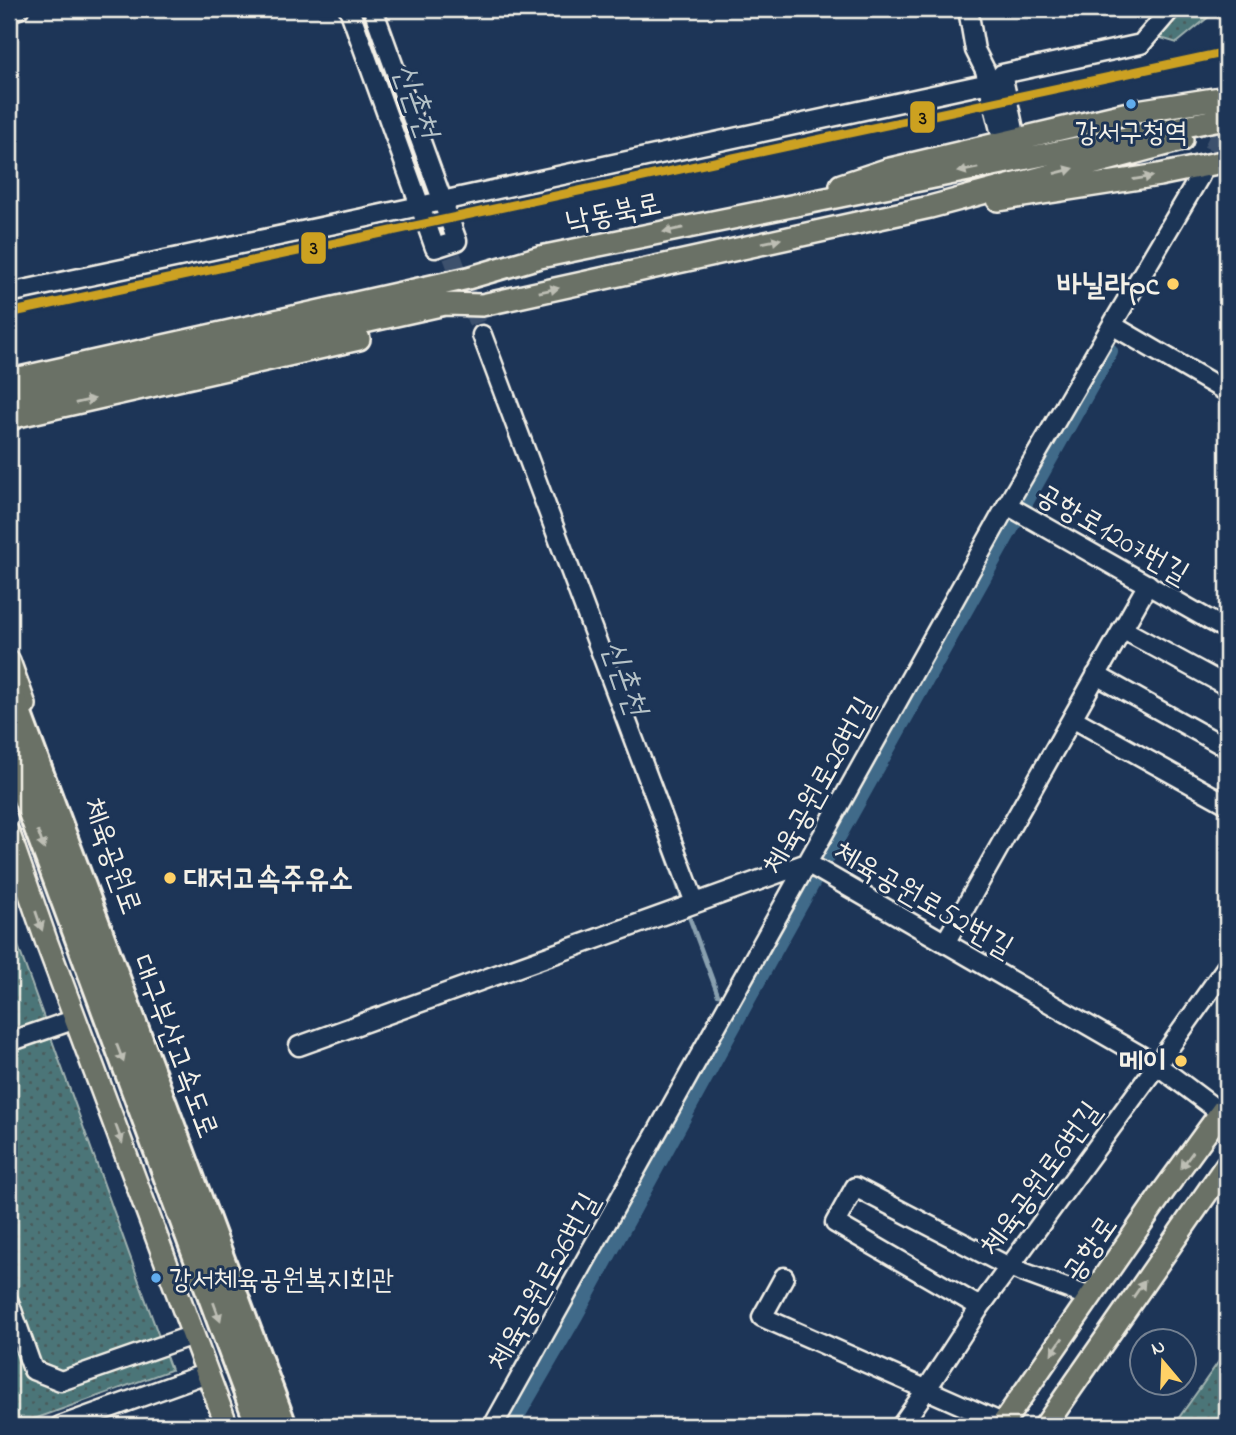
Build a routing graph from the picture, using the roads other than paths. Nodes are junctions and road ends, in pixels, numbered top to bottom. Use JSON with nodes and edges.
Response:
{"nodes":[{"id":1,"x":19,"y":9,"type":"edge"},
{"id":2,"x":349,"y":9,"type":"edge"},
{"id":3,"x":373,"y":9,"type":"edge"},
{"id":4,"x":968,"y":9,"type":"edge"},
{"id":5,"x":1171,"y":9,"type":"edge"},
{"id":6,"x":9,"y":12,"type":"edge"},
{"id":7,"x":989,"y":83,"type":"junction"},
{"id":8,"x":1227,"y":97,"type":"edge"},
{"id":9,"x":1227,"y":119,"type":"edge"},
{"id":10,"x":1227,"y":127,"type":"edge"},
{"id":11,"x":1009,"y":140,"type":"junction"},
{"id":12,"x":1227,"y":161,"type":"edge"},
{"id":13,"x":1200,"y":176,"type":"tunnel mouth"},
{"id":14,"x":442,"y":201,"type":"junction"},
{"id":15,"x":420,"y":206,"type":"junction"},
{"id":16,"x":930,"y":207,"type":"junction"},
{"id":17,"x":755,"y":214,"type":"junction"},
{"id":18,"x":540,"y":257,"type":"junction"},
{"id":19,"x":9,"y":293,"type":"edge"},
{"id":20,"x":482,"y":305,"type":"junction"},
{"id":21,"x":1111,"y":325,"type":"junction"},
{"id":22,"x":482,"y":335,"type":"tunnel mouth"},
{"id":23,"x":12,"y":388,"type":"edge"},
{"id":24,"x":1227,"y":391,"type":"edge"},
{"id":25,"x":1007,"y":505,"type":"junction"},
{"id":26,"x":1147,"y":584,"type":"junction"},
{"id":27,"x":1122,"y":629,"type":"junction"},
{"id":28,"x":1227,"y":630,"type":"edge"},
{"id":29,"x":9,"y":661,"type":"edge"},
{"id":30,"x":1096,"y":675,"type":"junction"},
{"id":31,"x":1227,"y":686,"type":"edge"},
{"id":32,"x":9,"y":688,"type":"edge"},
{"id":33,"x":1072,"y":718,"type":"junction"},
{"id":34,"x":1227,"y":748,"type":"edge"},
{"id":35,"x":9,"y":753,"type":"edge"},
{"id":36,"x":1227,"y":804,"type":"edge"},
{"id":37,"x":9,"y":834,"type":"edge"},
{"id":38,"x":807,"y":863,"type":"junction"},
{"id":39,"x":695,"y":903,"type":"junction"},
{"id":40,"x":945,"y":943,"type":"junction"},
{"id":41,"x":1227,"y":966,"type":"edge"},
{"id":42,"x":76,"y":1019,"type":"junction"},
{"id":43,"x":9,"y":1042,"type":"edge"},
{"id":44,"x":299,"y":1046,"type":"dead end"},
{"id":45,"x":1157,"y":1065,"type":"junction"},
{"id":46,"x":1224,"y":1109,"type":"edge"},
{"id":47,"x":1227,"y":1164,"type":"edge"},
{"id":48,"x":1009,"y":1267,"type":"junction"},
{"id":49,"x":784,"y":1277,"type":"dead end"},
{"id":50,"x":1090,"y":1297,"type":"junction"},
{"id":51,"x":9,"y":1301,"type":"edge"},
{"id":52,"x":980,"y":1307,"type":"junction"},
{"id":53,"x":194,"y":1335,"type":"junction"},
{"id":54,"x":207,"y":1373,"type":"junction"},
{"id":55,"x":926,"y":1390,"type":"junction"},
{"id":56,"x":1005,"y":1425,"type":"edge"},
{"id":57,"x":60,"y":1426,"type":"edge"},
{"id":58,"x":227,"y":1426,"type":"edge"},
{"id":59,"x":259,"y":1426,"type":"edge"},
{"id":60,"x":284,"y":1426,"type":"edge"},
{"id":61,"x":291,"y":1426,"type":"edge"},
{"id":62,"x":493,"y":1426,"type":"edge"},
{"id":63,"x":901,"y":1426,"type":"edge"},
{"id":64,"x":1045,"y":1426,"type":"edge"}],
"edges":[{"from":1,"to":6,"type":"street"},
{"from":2,"to":15,"type":"street"},
{"from":3,"to":14,"type":"street"},
{"from":4,"to":7,"type":"street"},
{"from":5,"to":11,"type":"street"},
{"from":7,"to":11,"type":"street"},
{"from":7,"to":14,"type":"street"},
{"from":8,"to":11,"type":"main road"},
{"from":9,"to":17,"type":"main road","name":"낙동북로","one_way":true},
{"from":16,"to":10,"type":"main road","name":"낙동북로","one_way":true},
{"from":11,"to":17,"type":"main road"},
{"from":16,"to":12,"type":"main road","one_way":true},
{"from":13,"to":21,"type":"street","name":"체육공원로26번길"},
{"from":14,"to":15,"type":"street"},
{"from":14,"to":15,"type":"street"},
{"from":15,"to":19,"type":"street"},
{"from":20,"to":16,"type":"main road","name":"낙동북로","one_way":true},
{"from":17,"to":18,"type":"main road","name":"낙동북로","one_way":true},
{"from":18,"to":23,"type":"main road","name":"낙동북로"},
{"from":18,"to":23,"type":"main road"},
{"from":23,"to":20,"type":"main road","one_way":true},
{"from":20,"to":23,"type":"main road","name":"낙동북로"},
{"from":21,"to":24,"type":"street"},
{"from":21,"to":25,"type":"street","name":"체육공원로26번길"},
{"from":22,"to":39,"type":"street"},
{"from":25,"to":26,"type":"street","name":"공항로1207번길"},
{"from":25,"to":38,"type":"street","name":"체육공원로26번길"},
{"from":26,"to":27,"type":"street"},
{"from":26,"to":28,"type":"street","name":"공항로1207번길"},
{"from":27,"to":30,"type":"street"},
{"from":27,"to":31,"type":"street"},
{"from":29,"to":61,"type":"main road","name":"체육공원로"},
{"from":30,"to":33,"type":"street"},
{"from":30,"to":34,"type":"street"},
{"from":32,"to":60,"type":"highway","name":"대구부산고속도로"},
{"from":33,"to":36,"type":"street"},
{"from":33,"to":40,"type":"street"},
{"from":35,"to":59,"type":"highway","name":"대구부산고속도로","one_way":true},
{"from":37,"to":42,"type":"main road","one_way":true},
{"from":38,"to":39,"type":"street","name":"체육공원로52번길"},
{"from":38,"to":40,"type":"street","name":"체육공원로52번길"},
{"from":38,"to":62,"type":"street","name":"체육공원로26번길"},
{"from":39,"to":44,"type":"street","name":"체육공원로52번길"},
{"from":40,"to":45,"type":"street","name":"체육공원로52번길"},
{"from":41,"to":45,"type":"street","name":"체육공원로6번길"},
{"from":42,"to":43,"type":"street"},
{"from":42,"to":53,"type":"main road","one_way":true},
{"from":45,"to":46,"type":"street","name":"체육공원로52번길"},
{"from":45,"to":48,"type":"street","name":"체육공원로6번길"},
{"from":46,"to":50,"type":"main road","name":"공항로","one_way":true},
{"from":64,"to":47,"type":"main road","one_way":true},
{"from":48,"to":50,"type":"street"},
{"from":48,"to":52,"type":"street","name":"체육공원로6번길"},
{"from":48,"to":52,"type":"street"},
{"from":49,"to":55,"type":"street"},
{"from":50,"to":56,"type":"main road","name":"공항로","one_way":true},
{"from":51,"to":53,"type":"street"},
{"from":52,"to":55,"type":"street","name":"체육공원로6번길"},
{"from":53,"to":54,"type":"main road"},
{"from":54,"to":57,"type":"street"},
{"from":54,"to":58,"type":"main road"},
{"from":55,"to":56,"type":"street"},
{"from":55,"to":63,"type":"street","name":"체육공원로6번길"}]}
